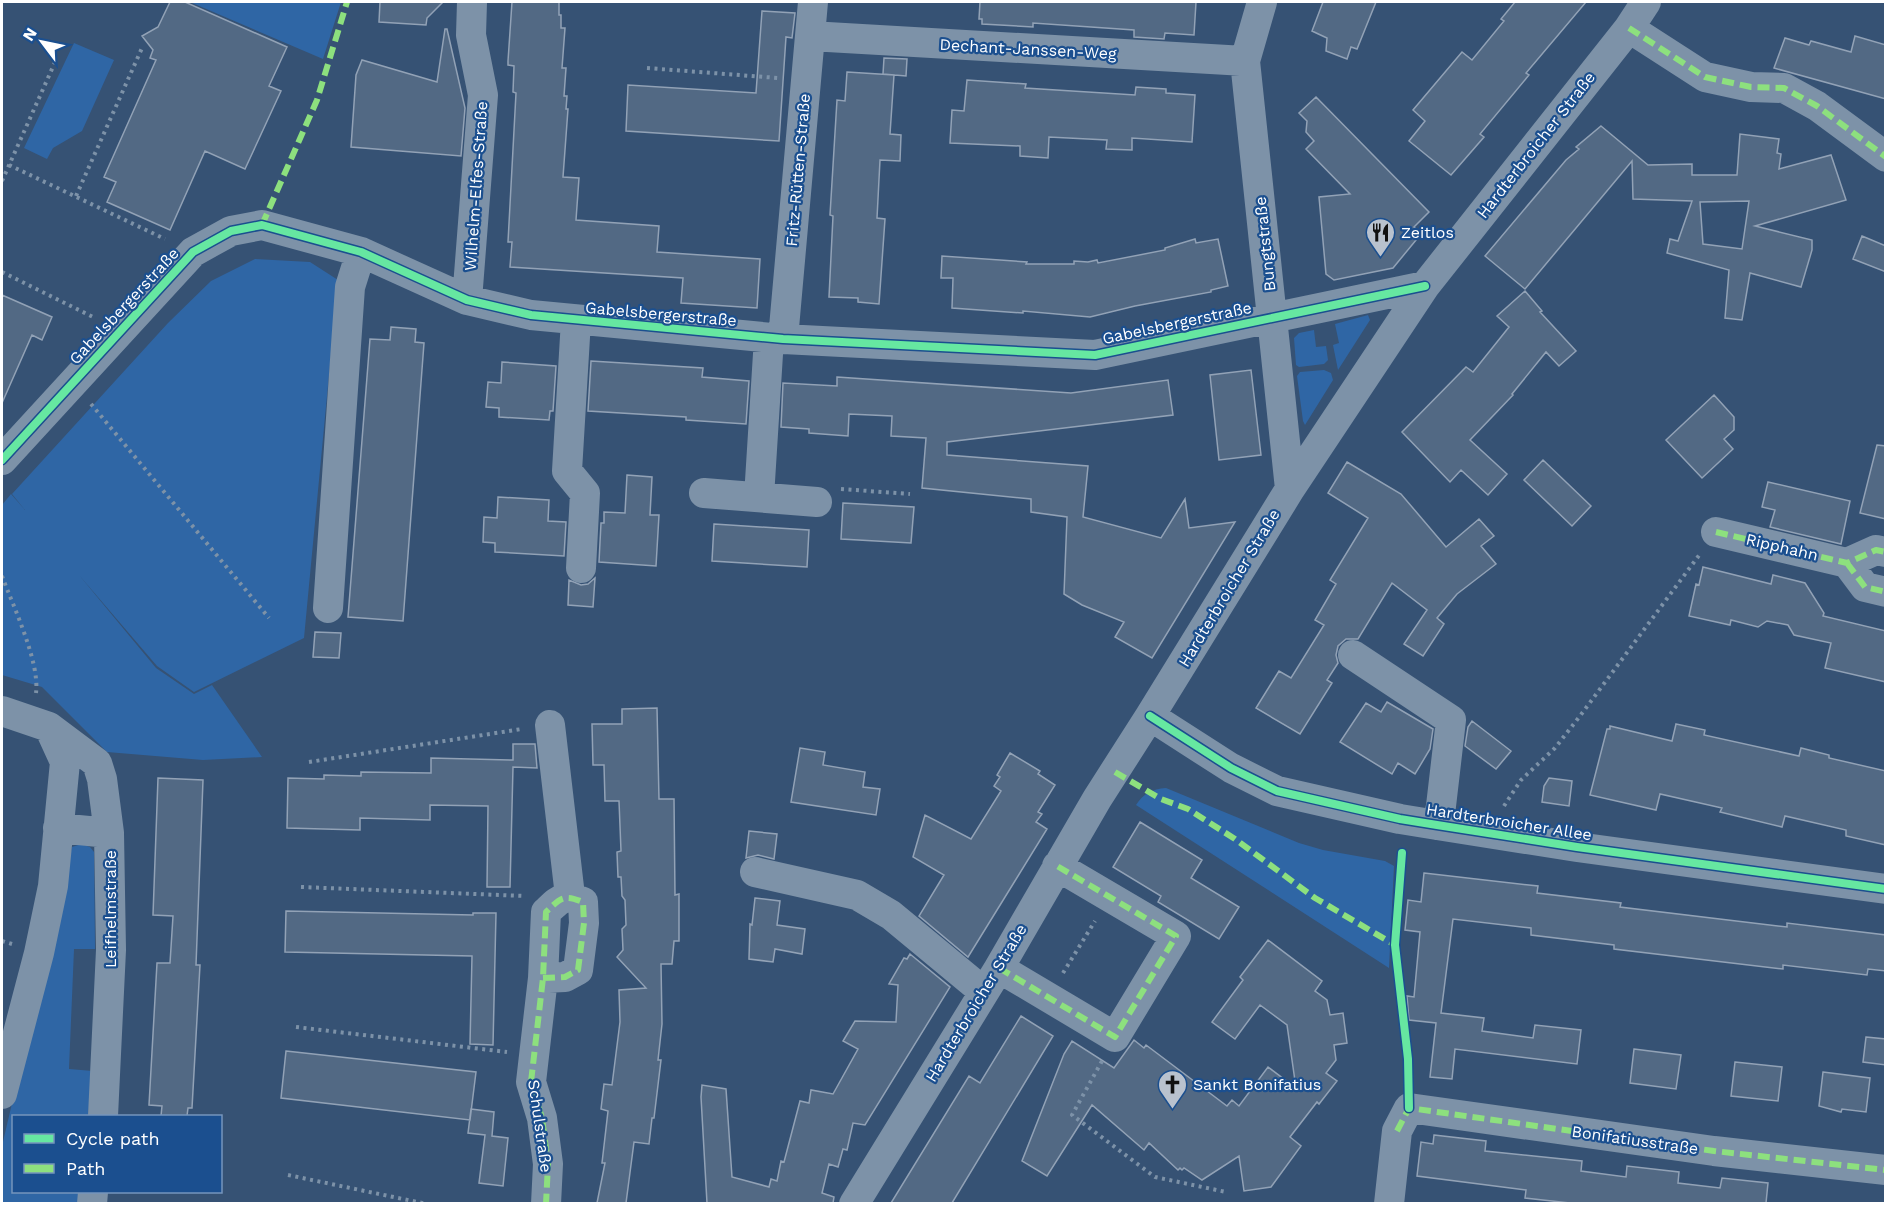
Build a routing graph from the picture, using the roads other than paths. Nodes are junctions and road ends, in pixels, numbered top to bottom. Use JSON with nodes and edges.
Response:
{"nodes":[{"id":1,"x":472,"y":2,"type":"edge"},
{"id":2,"x":813,"y":2,"type":"edge"},
{"id":3,"x":1262,"y":2,"type":"edge"},
{"id":4,"x":1646,"y":2,"type":"edge"},
{"id":5,"x":1629,"y":28,"type":"junction"},
{"id":6,"x":810,"y":36,"type":"junction"},
{"id":7,"x":1245,"y":61,"type":"junction"},
{"id":8,"x":1886,"y":157,"type":"edge"},
{"id":9,"x":361,"y":252,"type":"junction"},
{"id":10,"x":1425,"y":286,"type":"junction"},
{"id":11,"x":468,"y":300,"type":"junction"},
{"id":12,"x":1273,"y":317,"type":"junction"},
{"id":13,"x":576,"y":320,"type":"junction"},
{"id":14,"x":776,"y":338,"type":"junction"},
{"id":15,"x":2,"y":460,"type":"edge"},
{"id":16,"x":1290,"y":489,"type":"junction"},
{"id":17,"x":704,"y":493,"type":"dead end"},
{"id":18,"x":759,"y":497,"type":"junction"},
{"id":19,"x":817,"y":502,"type":"road end"},
{"id":20,"x":1716,"y":532,"type":"road end"},
{"id":21,"x":1886,"y":552,"type":"edge"},
{"id":22,"x":1847,"y":563,"type":"junction"},
{"id":23,"x":581,"y":568,"type":"dead end"},
{"id":24,"x":1886,"y":592,"type":"edge"},
{"id":25,"x":328,"y":608,"type":"dead end"},
{"id":26,"x":1353,"y":655,"type":"dead end"},
{"id":27,"x":1150,"y":716,"type":"junction"},
{"id":28,"x":26,"y":719,"type":"edge"},
{"id":29,"x":550,"y":725,"type":"road end"},
{"id":30,"x":1437,"y":825,"type":"junction"},
{"id":31,"x":58,"y":828,"type":"junction"},
{"id":32,"x":109,"y":833,"type":"junction"},
{"id":33,"x":1057,"y":866,"type":"junction"},
{"id":34,"x":755,"y":872,"type":"dead end"},
{"id":35,"x":1886,"y":889,"type":"edge"},
{"id":36,"x":991,"y":980,"type":"junction"},
{"id":37,"x":2,"y":1094,"type":"edge"},
{"id":38,"x":102,"y":1115,"type":"edge"},
{"id":39,"x":1886,"y":1170,"type":"edge"},
{"id":40,"x":546,"y":1203,"type":"edge"},
{"id":41,"x":854,"y":1203,"type":"edge"},
{"id":42,"x":1389,"y":1203,"type":"edge"}],
"edges":[{"from":1,"to":11,"type":"street","name":"Wilhelm-Elfes-Straße"},
{"from":2,"to":6,"type":"street","name":"Fritz-Rütten-Straße"},
{"from":3,"to":7,"type":"street","name":"Bungtstraße"},
{"from":4,"to":5,"type":"street","name":"Hardterbroicher Straße"},
{"from":5,"to":8,"type":"street"},
{"from":5,"to":10,"type":"street","name":"Hardterbroicher Straße"},
{"from":6,"to":7,"type":"street","name":"Dechant-Janssen-Weg"},
{"from":6,"to":14,"type":"street","name":"Fritz-Rütten-Straße"},
{"from":7,"to":12,"type":"street","name":"Bungtstraße"},
{"from":9,"to":11,"type":"street","name":"Gabelsbergerstraße"},
{"from":9,"to":15,"type":"street","name":"Gabelsbergerstraße"},
{"from":9,"to":25,"type":"street"},
{"from":10,"to":12,"type":"street","name":"Gabelsbergerstraße"},
{"from":10,"to":16,"type":"street","name":"Hardterbroicher Straße"},
{"from":11,"to":13,"type":"street","name":"Gabelsbergerstraße"},
{"from":12,"to":14,"type":"street","name":"Gabelsbergerstraße"},
{"from":12,"to":16,"type":"street","name":"Bungtstraße"},
{"from":13,"to":14,"type":"street","name":"Gabelsbergerstraße"},
{"from":13,"to":23,"type":"street","name":"Gabelsbergerstraße"},
{"from":14,"to":18,"type":"street"},
{"from":16,"to":27,"type":"street","name":"Hardterbroicher Straße"},
{"from":17,"to":18,"type":"street"},
{"from":18,"to":19,"type":"street"},
{"from":20,"to":22,"type":"street","name":"Ripphahn"},
{"from":21,"to":22,"type":"street"},
{"from":22,"to":24,"type":"street"},
{"from":26,"to":30,"type":"street"},
{"from":27,"to":30,"type":"street","name":"Hardterbroicher Allee"},
{"from":27,"to":33,"type":"street","name":"Hardterbroicher Straße"},
{"from":28,"to":31,"type":"street"},
{"from":28,"to":32,"type":"street","name":"Leifhelmstraße"},
{"from":29,"to":40,"type":"street","name":"Schulstraße"},
{"from":30,"to":35,"type":"street","name":"Hardterbroicher Allee"},
{"from":31,"to":32,"type":"street"},
{"from":31,"to":37,"type":"street"},
{"from":32,"to":38,"type":"street","name":"Leifhelmstraße"},
{"from":33,"to":36,"type":"street","name":"Hardterbroicher Straße"},
{"from":33,"to":36,"type":"street"},
{"from":34,"to":36,"type":"street"},
{"from":36,"to":41,"type":"street","name":"Hardterbroicher Straße"},
{"from":39,"to":42,"type":"street","name":"Bonifatiusstraße"}]}
